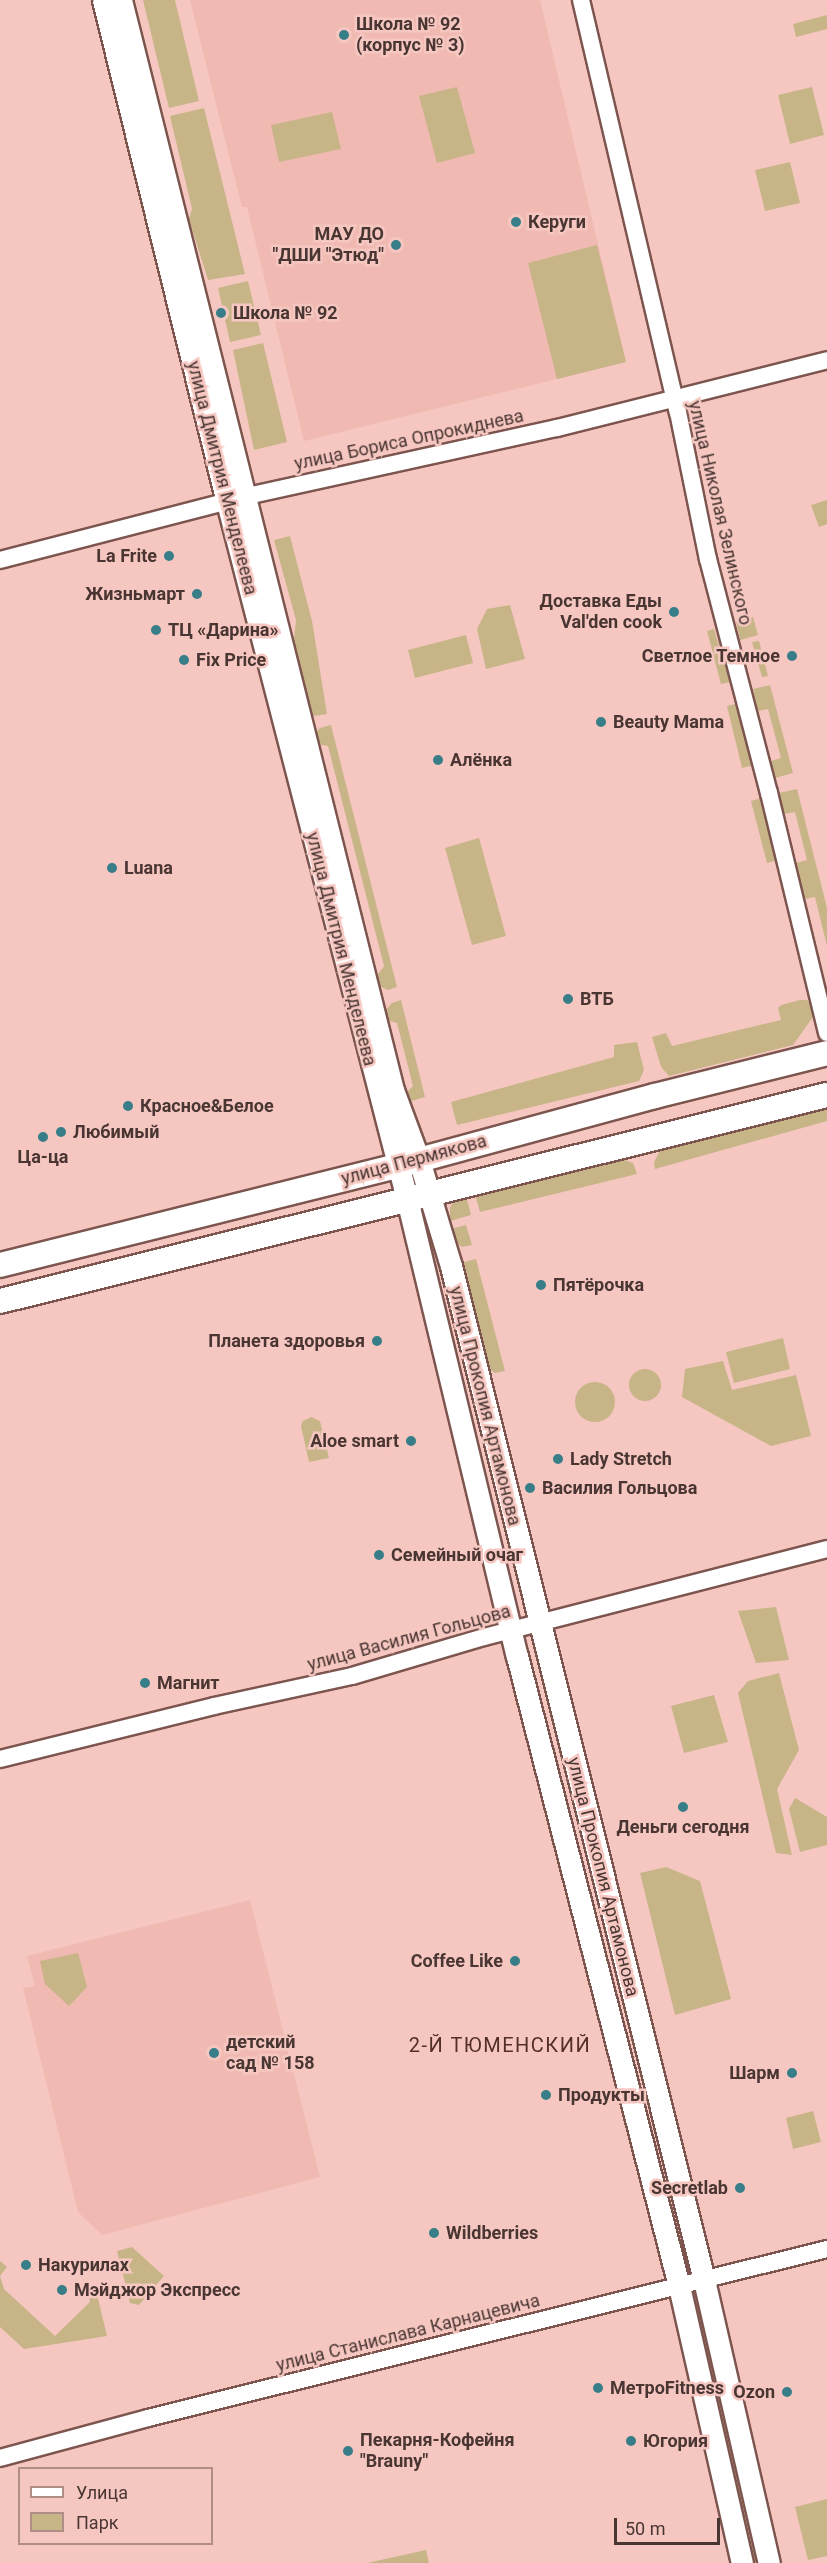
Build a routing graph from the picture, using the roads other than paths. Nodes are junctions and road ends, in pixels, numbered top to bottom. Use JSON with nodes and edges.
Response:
{"nodes":[{"id":1,"x":103,"y":0,"type":"edge"},
{"id":2,"x":121,"y":0,"type":"edge"},
{"id":3,"x":581,"y":0,"type":"edge"},
{"id":4,"x":827,"y":360,"type":"edge"},
{"id":5,"x":674,"y":397,"type":"junction"},
{"id":6,"x":237,"y":499,"type":"junction"},
{"id":7,"x":0,"y":560,"type":"edge"},
{"id":8,"x":827,"y":1033,"type":"edge"},
{"id":9,"x":827,"y":1053,"type":"edge"},
{"id":10,"x":827,"y":1095,"type":"edge"},
{"id":11,"x":408,"y":1163,"type":"junction"},
{"id":12,"x":418,"y":1197,"type":"junction"},
{"id":13,"x":0,"y":1265,"type":"edge"},
{"id":14,"x":0,"y":1301,"type":"edge"},
{"id":15,"x":827,"y":1549,"type":"edge"},
{"id":16,"x":539,"y":1623,"type":"junction"},
{"id":17,"x":510,"y":1630,"type":"junction"},
{"id":18,"x":0,"y":1759,"type":"edge"},
{"id":19,"x":827,"y":2249,"type":"edge"},
{"id":20,"x":704,"y":2280,"type":"junction"},
{"id":21,"x":679,"y":2286,"type":"junction"},
{"id":22,"x":0,"y":2458,"type":"edge"},
{"id":23,"x":742,"y":2563,"type":"edge"},
{"id":24,"x":769,"y":2563,"type":"edge"}],
"edges":[{"from":1,"to":6,"type":"street","name":"улица Дмитрия Менделеева"},
{"from":2,"to":6,"type":"street","name":"улица Дмитрия Менделеева"},
{"from":3,"to":5,"type":"street","name":"улица Николая Зелинского"},
{"from":4,"to":5,"type":"street","name":"улица Бориса Опрокиднева"},
{"from":5,"to":6,"type":"street","name":"улица Бориса Опрокиднева"},
{"from":5,"to":8,"type":"street","name":"улица Николая Зелинского"},
{"from":6,"to":7,"type":"street","name":"улица Бориса Опрокиднева"},
{"from":6,"to":11,"type":"street","name":"улица Дмитрия Менделеева"},
{"from":9,"to":11,"type":"main road","name":"улица Пермякова"},
{"from":10,"to":12,"type":"main road","name":"улица Пермякова"},
{"from":11,"to":12,"type":"street","name":"улица Дмитрия Менделеева"},
{"from":11,"to":13,"type":"main road","name":"улица Пермякова"},
{"from":12,"to":14,"type":"main road","name":"улица Пермякова"},
{"from":12,"to":16,"type":"street","name":"улица Прокопия Артамонова"},
{"from":12,"to":17,"type":"street","name":"улица Прокопия Артамонова"},
{"from":15,"to":16,"type":"street","name":"улица Василия Гольцова"},
{"from":16,"to":17,"type":"street","name":"улица Василия Гольцова"},
{"from":16,"to":20,"type":"street","name":"улица Прокопия Артамонова"},
{"from":17,"to":18,"type":"street","name":"улица Василия Гольцова"},
{"from":17,"to":21,"type":"street","name":"улица Прокопия Артамонова"},
{"from":19,"to":20,"type":"street","name":"улица Станислава Карнацевича"},
{"from":20,"to":21,"type":"street","name":"улица Станислава Карнацевича"},
{"from":20,"to":24,"type":"street","name":"улица Прокопия Артамонова"},
{"from":21,"to":22,"type":"street","name":"улица Станислава Карнацевича"},
{"from":21,"to":23,"type":"street","name":"улица Прокопия Артамонова"}]}
